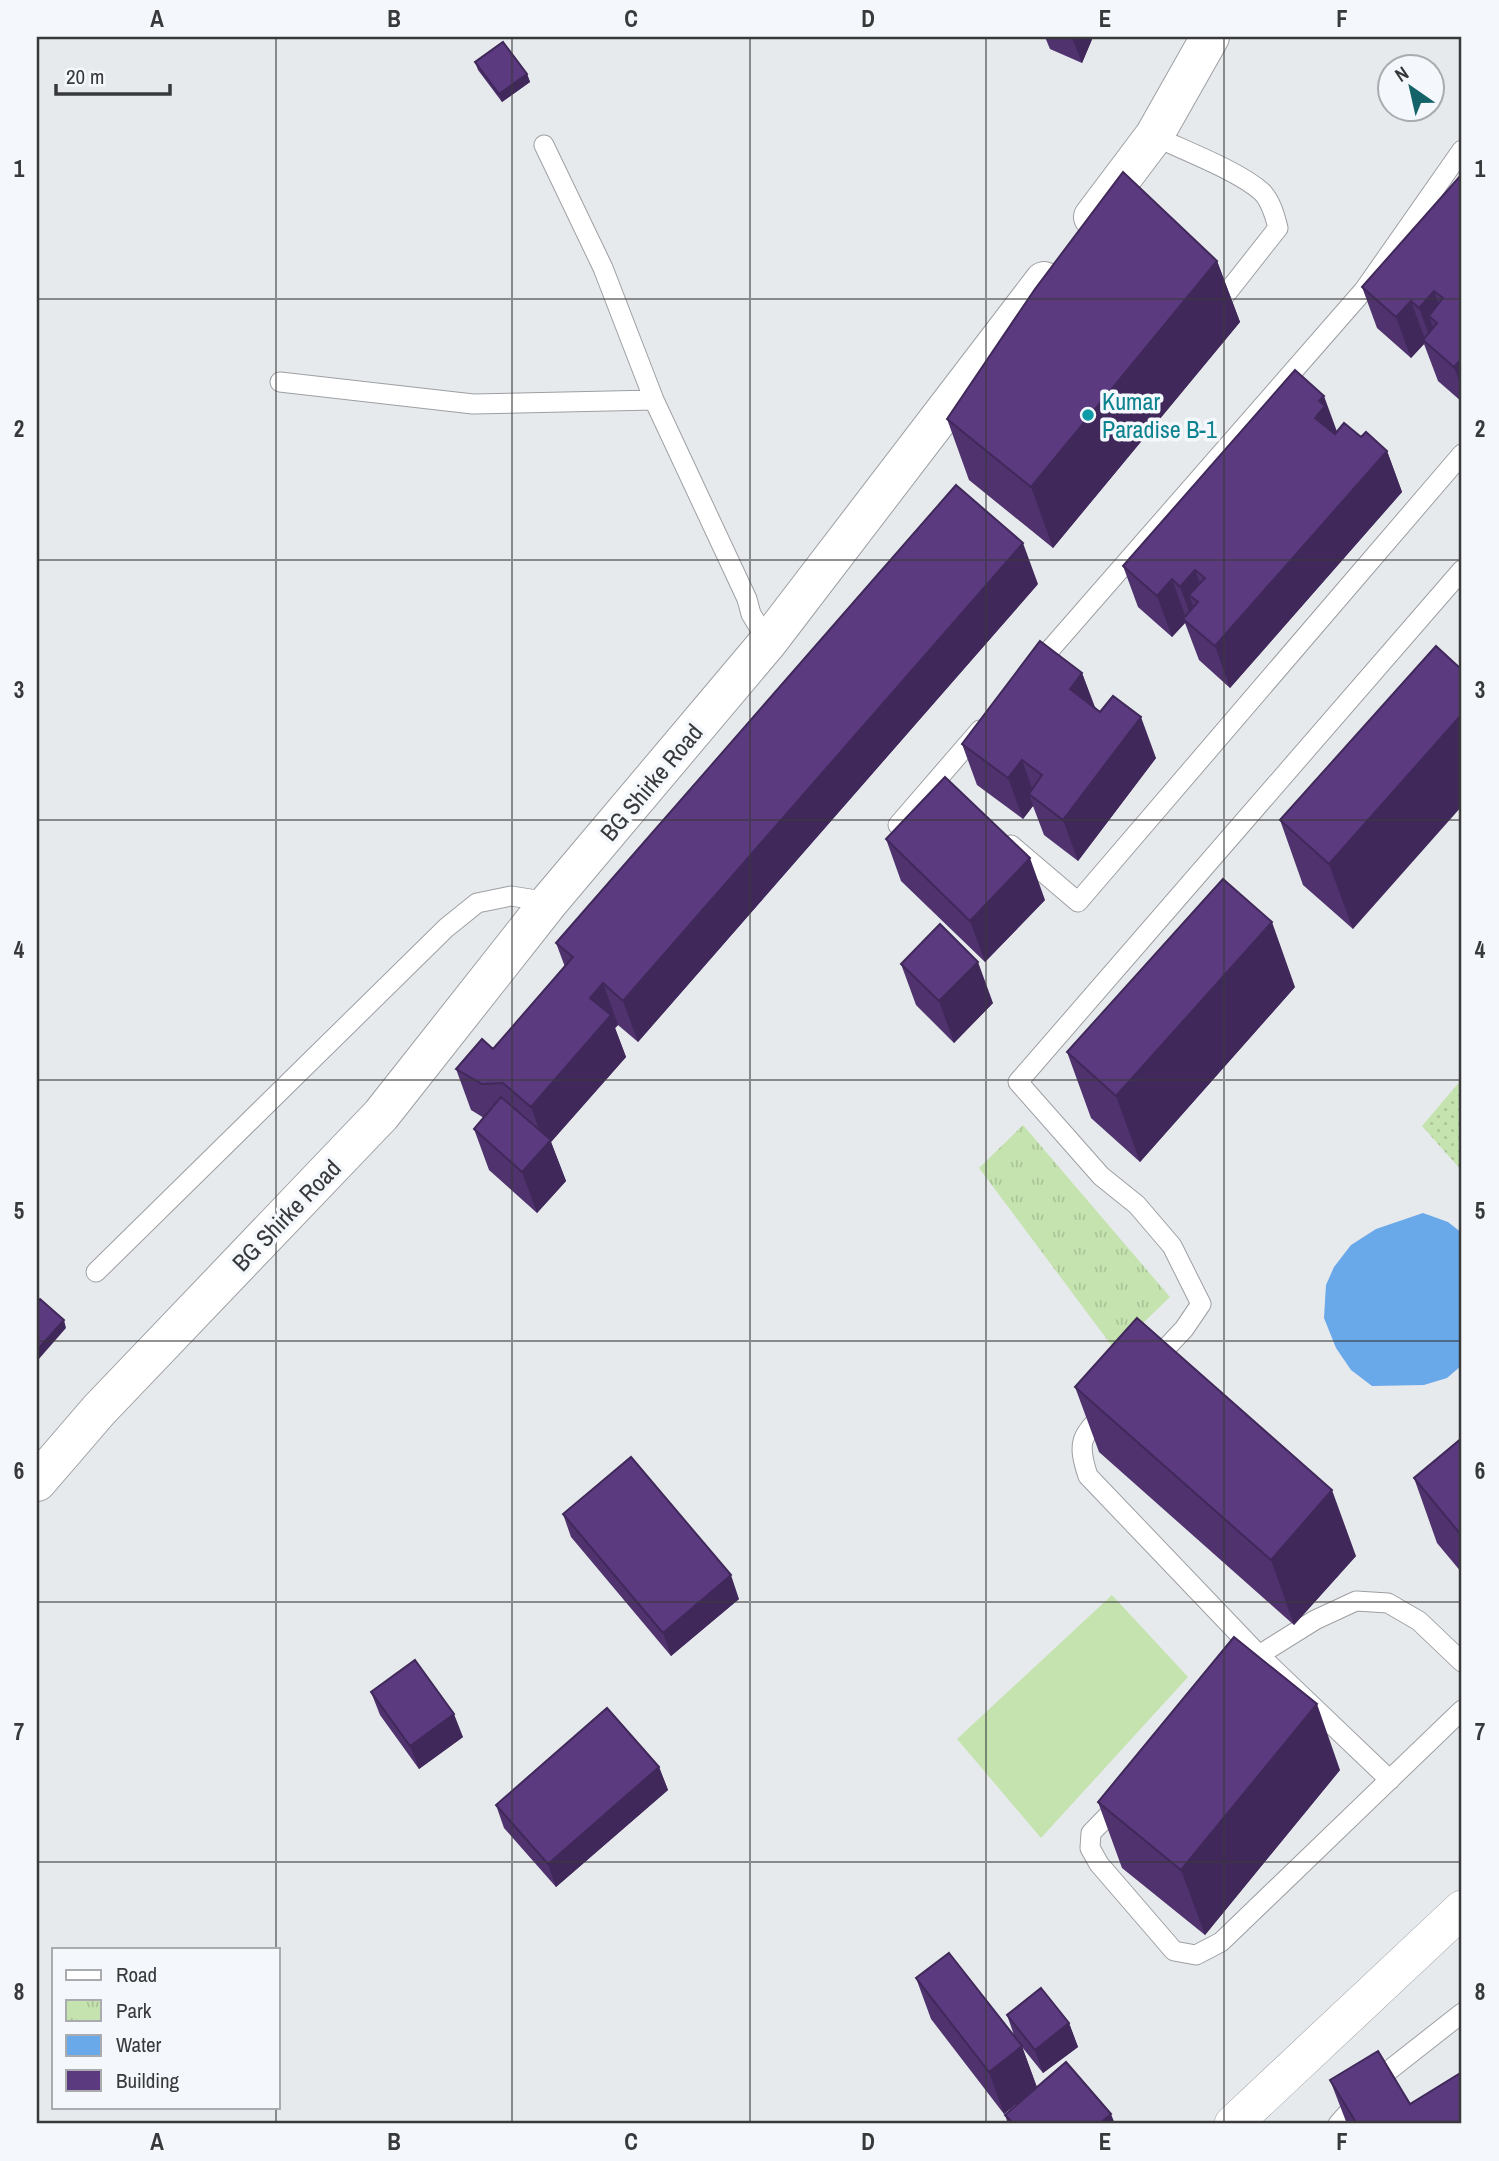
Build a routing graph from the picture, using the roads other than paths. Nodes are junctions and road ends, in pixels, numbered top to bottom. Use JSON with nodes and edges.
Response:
{"nodes":[{"id":1,"x":1210,"y":37,"type":"edge"},
{"id":2,"x":1154,"y":136,"type":"junction"},
{"id":3,"x":544,"y":145,"type":"dead end"},
{"id":4,"x":1462,"y":149,"type":"edge"},
{"id":5,"x":1226,"y":294,"type":"dead end"},
{"id":6,"x":280,"y":382,"type":"dead end"},
{"id":7,"x":654,"y":400,"type":"junction"},
{"id":8,"x":1462,"y":454,"type":"edge"},
{"id":9,"x":1462,"y":570,"type":"edge"},
{"id":10,"x":768,"y":642,"type":"junction"},
{"id":11,"x":1025,"y":678,"type":"edge"},
{"id":12,"x":990,"y":719,"type":"edge"},
{"id":13,"x":898,"y":825,"type":"edge"},
{"id":14,"x":997,"y":832,"type":"edge"},
{"id":15,"x":549,"y":902,"type":"junction"},
{"id":16,"x":96,"y":1272,"type":"dead end"},
{"id":17,"x":1138,"y":1377,"type":"edge"},
{"id":18,"x":1120,"y":1396,"type":"edge"},
{"id":19,"x":37,"y":1482,"type":"edge"},
{"id":20,"x":1259,"y":1655,"type":"junction"},
{"id":21,"x":1462,"y":1662,"type":"edge"},
{"id":22,"x":1231,"y":1685,"type":"edge"},
{"id":23,"x":1462,"y":1710,"type":"edge"},
{"id":24,"x":1390,"y":1780,"type":"junction"},
{"id":25,"x":1138,"y":1784,"type":"edge"},
{"id":26,"x":1462,"y":1909,"type":"edge"},
{"id":27,"x":1462,"y":2013,"type":"edge"},
{"id":28,"x":1233,"y":2124,"type":"edge"},
{"id":29,"x":1338,"y":2124,"type":"edge"}],
"edges":[{"from":1,"to":2,"type":"street","name":"BG Shirke Road"},
{"from":2,"to":5,"type":"lane"},
{"from":2,"to":10,"type":"street","name":"BG Shirke Road"},
{"from":3,"to":7,"type":"lane"},
{"from":4,"to":11,"type":"lane"},
{"from":6,"to":7,"type":"lane"},
{"from":7,"to":10,"type":"lane"},
{"from":8,"to":14,"type":"lane"},
{"from":9,"to":17,"type":"lane"},
{"from":10,"to":15,"type":"street","name":"BG Shirke Road"},
{"from":12,"to":13,"type":"lane"},
{"from":15,"to":16,"type":"lane"},
{"from":15,"to":19,"type":"street","name":"BG Shirke Road"},
{"from":18,"to":20,"type":"lane"},
{"from":20,"to":21,"type":"lane"},
{"from":20,"to":22,"type":"lane"},
{"from":20,"to":24,"type":"lane"},
{"from":23,"to":24,"type":"lane"},
{"from":24,"to":25,"type":"lane"},
{"from":26,"to":28,"type":"street"},
{"from":27,"to":29,"type":"lane"}]}
